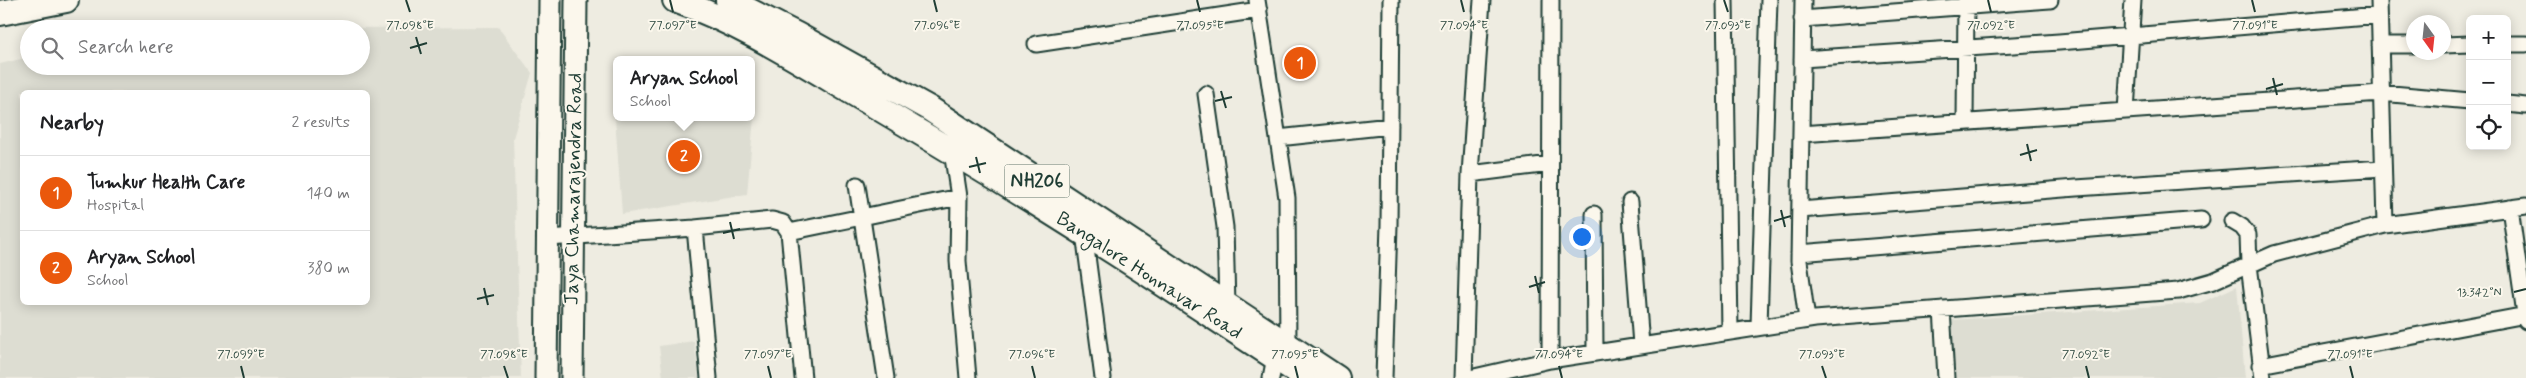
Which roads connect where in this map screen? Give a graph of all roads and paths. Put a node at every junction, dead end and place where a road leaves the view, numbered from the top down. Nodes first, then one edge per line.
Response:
1 (66, 0) edge
2 (550, 0) edge
3 (576, 0) edge
4 (675, 0) edge
5 (728, 0) edge
6 (1391, 0) edge
7 (1482, 0) edge
8 (1551, 0) edge
9 (1725, 0) edge
10 (1769, 0) edge
11 (1803, 0) edge
12 (2050, 0) edge
13 (2133, 0) edge
14 (1966, 4) edge
15 (1258, 5) edge
16 (2379, 7) edge
17 (0, 13) edge
18 (1802, 19) junction
19 (2130, 36) junction
20 (1036, 44) dead end
21 (2451, 44) edge
22 (2466, 44) edge
23 (2511, 44) edge
24 (2526, 44) edge
25 (2380, 45) junction
26 (2406, 45) edge
27 (1966, 48) junction
28 (1802, 59) junction
29 (2381, 93) junction
30 (1206, 94) dead end
31 (2466, 101) edge
32 (2511, 104) edge
33 (2526, 106) edge
34 (2126, 111) junction
35 (1965, 122) junction
36 (1390, 126) junction
37 (1801, 134) junction
38 (1278, 138) junction
39 (952, 151) junction
40 (1550, 164) junction
41 (2383, 168) junction
42 (1470, 174) junction
43 (857, 185) dead end
44 (959, 197) junction
45 (1630, 202) dead end
46 (2526, 206) edge
47 (2510, 208) junction
48 (1800, 210) junction
49 (1594, 214) dead end
50 (861, 218) junction
51 (2201, 220) dead end
52 (2232, 221) dead end
53 (2385, 225) junction
54 (695, 228) junction
55 (789, 232) junction
56 (1084, 233) junction
57 (573, 236) junction
58 (548, 238) junction
59 (1120, 247) junction
60 (1799, 253) junction
61 (2249, 265) junction
62 (1227, 306) junction
63 (1942, 309) junction
64 (2526, 317) edge
65 (1807, 320) junction
66 (1759, 326) junction
67 (1730, 331) junction
68 (1641, 345) junction
69 (1595, 353) junction
70 (1278, 360) edge
71 (1550, 360) junction
72 (2261, 371) edge
73 (546, 378) edge
74 (572, 378) edge
75 (708, 378) edge
76 (803, 378) edge
77 (886, 378) edge
78 (968, 378) edge
79 (1102, 378) edge
80 (1308, 378) edge
81 (1337, 378) edge
82 (1384, 378) edge
83 (1464, 378) edge
84 (1470, 378) edge
85 (1946, 378) edge

1 - 17 main road
2 - 58 main road, Jaya Chamarajendra Road
3 - 57 main road, Jaya Chamarajendra Road
4 - 39 main road, Bangalore Honnavar Road / NH206
5 - 59 main road, NH206
6 - 36 street
7 - 42 street
8 - 40 street
9 - 67 street
10 - 66 street
11 - 18 street
12 - 14 street
13 - 19 street
14 - 18 street
14 - 27 street
15 - 20 street
15 - 38 street
16 - 19 street
16 - 25 street
18 - 28 street
19 - 27 street
19 - 34 street
21 - 22 street
23 - 24 street
25 - 26 street
25 - 29 street
27 - 28 street
27 - 35 street
28 - 37 street
29 - 31 street
29 - 34 street
29 - 41 street
30 - 62 street
32 - 33 street
34 - 35 street
35 - 37 street
36 - 38 street
36 - 82 street
37 - 48 street
38 - 70 street
39 - 44 street
39 - 56 main road, Bangalore Honnavar Road / NH206
40 - 42 street
40 - 71 street
41 - 48 street
41 - 53 street
42 - 83 street
43 - 50 street
44 - 50 street
44 - 78 street
45 - 68 street
46 - 47 street
47 - 53 street
47 - 64 street
48 - 60 street
49 - 69 street
50 - 55 street
50 - 77 street
51 - 60 street
52 - 61 street
53 - 61 street
54 - 55 street
54 - 57 street
54 - 75 street
55 - 76 street
56 - 59 main road, Bangalore Honnavar Road / NH206
56 - 79 street
57 - 58 street
57 - 74 main road, Jaya Chamarajendra Road
58 - 73 main road, Jaya Chamarajendra Road
59 - 62 main road, NH206
59 - 70 main road, Bangalore Honnavar Road / NH206
60 - 65 street
61 - 63 street
61 - 72 street
62 - 70 main road, NH206
63 - 65 street
63 - 85 street
64 - 72 street
65 - 66 street
66 - 67 street
67 - 68 street
68 - 69 street
69 - 71 street
70 - 80 main road, Bangalore Honnavar Road / NH206
70 - 81 main road, NH206
71 - 84 street

